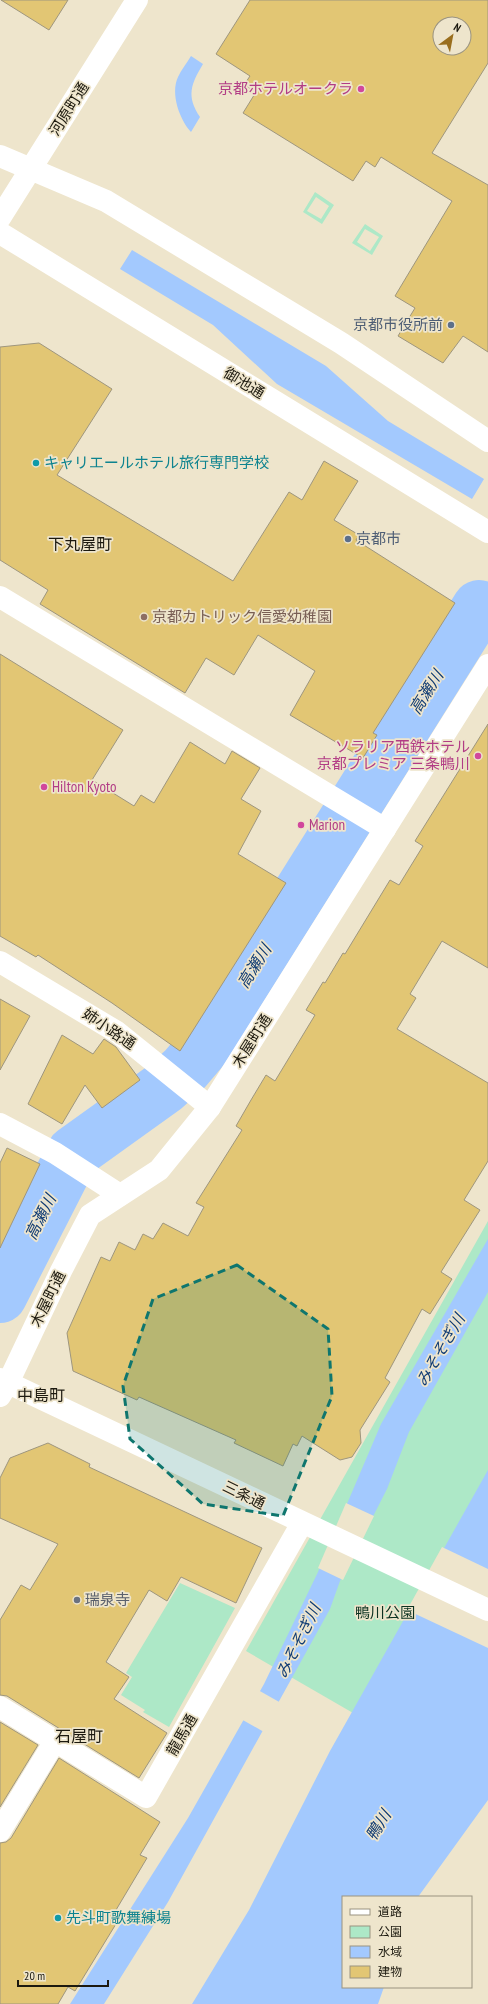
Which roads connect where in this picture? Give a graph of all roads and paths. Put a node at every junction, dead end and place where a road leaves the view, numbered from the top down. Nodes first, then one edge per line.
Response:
1 (138, 0) edge
2 (0, 156) edge
3 (32, 169) junction
4 (0, 218) edge
5 (0, 233) edge
6 (488, 441) edge
7 (488, 532) edge
8 (0, 597) edge
9 (488, 665) edge
10 (385, 829) junction
11 (0, 962) edge
12 (210, 1107) junction
13 (0, 1124) edge
14 (120, 1195) junction
15 (3, 1386) edge
16 (302, 1523) junction
17 (488, 1610) edge
18 (0, 1707) edge
19 (55, 1741) junction
20 (0, 1831) edge

1 - 3 street, 河原町通
2 - 3 street
3 - 4 street, 河原町通
3 - 6 street
5 - 7 street, 御池通
8 - 10 street
9 - 10 street, 木屋町通
10 - 12 street, 木屋町通
11 - 12 street, 姉小路通
12 - 14 street, 木屋町通
13 - 14 street
14 - 15 street, 木屋町通
15 - 16 street, 三条通
16 - 17 street, 三条通
16 - 19 street, 龍馬通
18 - 19 street, 龍馬通
19 - 20 street

